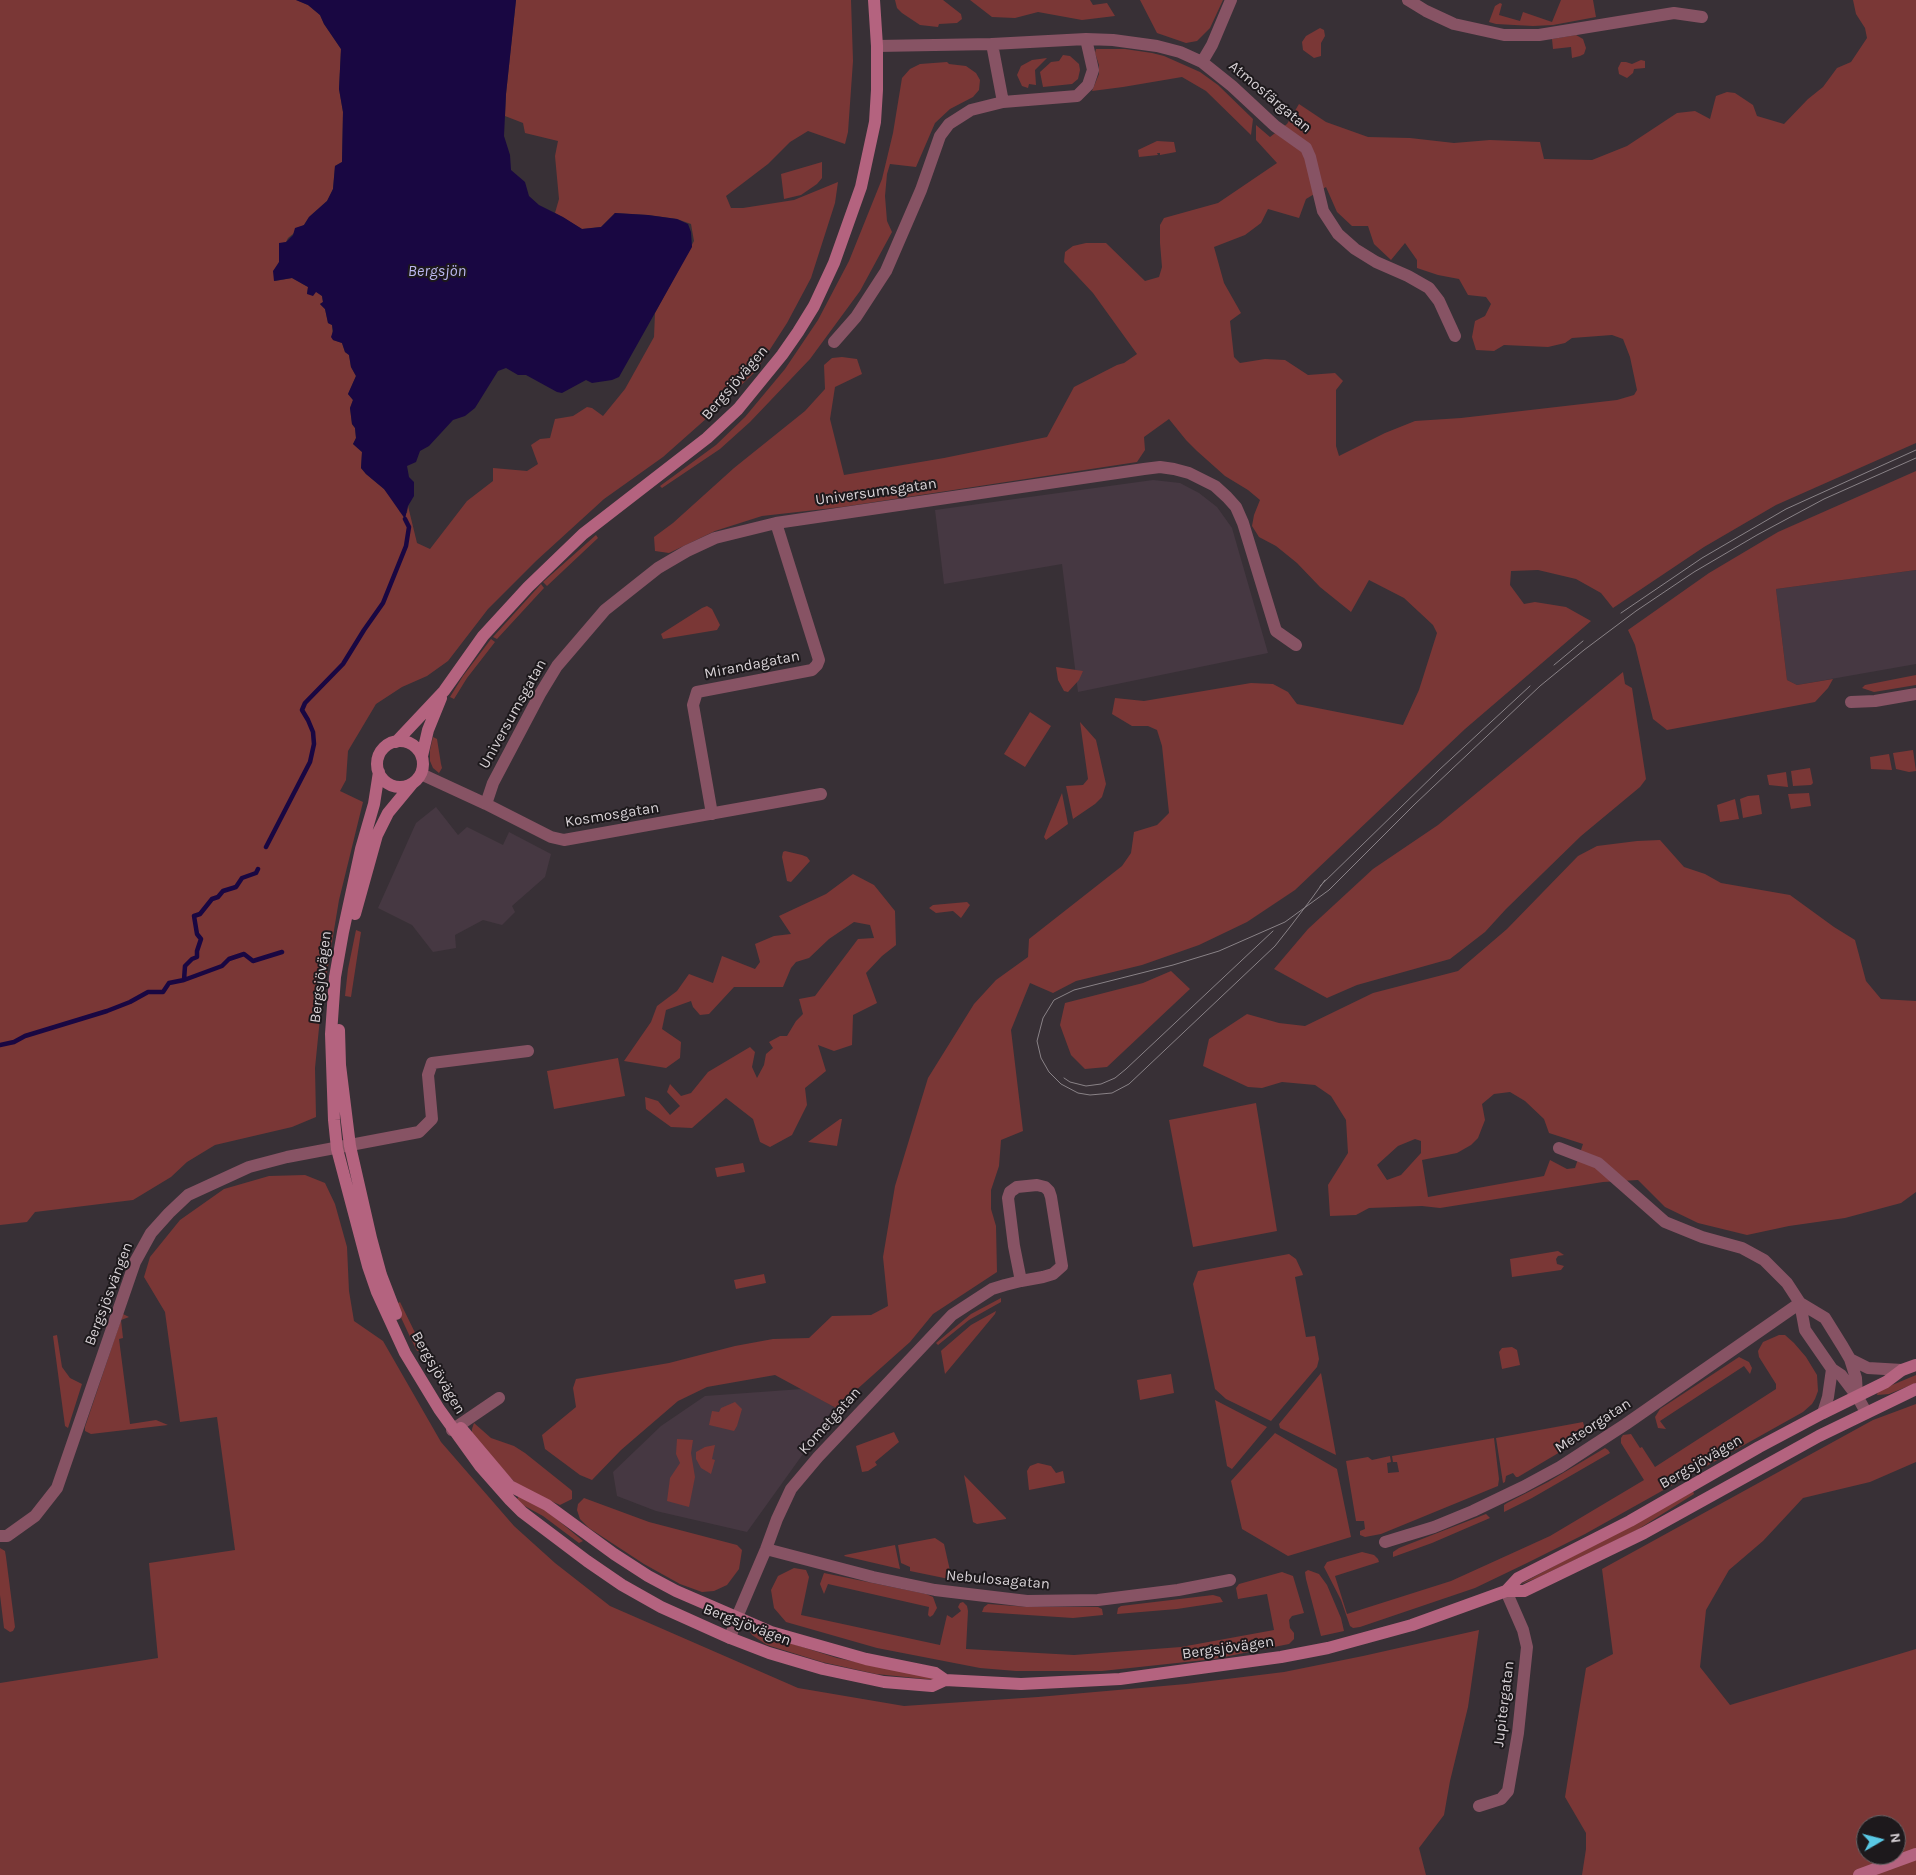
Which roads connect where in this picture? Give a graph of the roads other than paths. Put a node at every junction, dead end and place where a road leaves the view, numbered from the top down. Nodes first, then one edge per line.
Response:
1 (874, 0) edge
2 (1231, 0) edge
3 (1408, 0) edge
4 (1702, 17) dead end
5 (1086, 39) junction
6 (992, 44) junction
7 (877, 46) junction
8 (1202, 62) junction
9 (1003, 102) junction
10 (1455, 336) dead end
11 (834, 342) dead end
12 (776, 522) junction
13 (1296, 645) dead end
14 (444, 691) junction
15 (1916, 694) edge
16 (1852, 702) dead end
17 (396, 742) junction
18 (422, 756) junction
19 (379, 772) junction
20 (416, 779) junction
21 (821, 794) dead end
22 (486, 804) junction
23 (712, 814) junction
24 (528, 1051) dead end
25 (350, 1146) junction
26 (1559, 1148) dead end
27 (337, 1149) junction
28 (1021, 1281) junction
29 (1800, 1303) junction
30 (1850, 1359) junction
31 (1916, 1365) edge
32 (1832, 1369) junction
33 (1902, 1370) junction
34 (1916, 1389) edge
35 (1858, 1396) junction
36 (499, 1398) dead end
37 (1866, 1412) junction
38 (1822, 1413) junction
39 (456, 1428) junction
40 (0, 1536) edge
41 (1384, 1542) dead end
42 (766, 1549) junction
43 (1230, 1580) dead end
44 (1506, 1592) junction
45 (737, 1617) junction
46 (730, 1638) junction
47 (945, 1680) junction
48 (1479, 1806) dead end
49 (1916, 1854) edge
50 (1859, 1875) edge

1 - 7 street, Bergsjövägen
2 - 8 street
3 - 4 street
5 - 6 street, Atmosfärgatan
5 - 8 street, Atmosfärgatan
5 - 9 street
6 - 7 street, Atmosfärgatan
6 - 9 street
7 - 14 street, Bergsjövägen
8 - 10 street, Atmosfärgatan
9 - 11 street
12 - 13 street, Universumsgatan
12 - 22 street, Universumsgatan
12 - 23 street, Mirandagatan
14 - 17 street, Bergsjövägen
14 - 18 street, Bergsjövägen
15 - 16 street
17 - 18 street
17 - 19 street, Bergsjövägen
18 - 20 street, Bergsjövägen
19 - 20 street
19 - 27 street, Bergsjövägen
20 - 22 street, Kosmosgatan
20 - 25 street, Bergsjövägen
21 - 23 street, Kosmosgatan
22 - 23 street, Kosmosgatan
24 - 25 street, Bergsjösvängen
25 - 27 street, Bergsjösvängen
25 - 39 street, Bergsjövägen
26 - 29 street
27 - 39 street, Bergsjövägen
27 - 40 street, Bergsjösvängen
28 - 28 street, Kometgatan
28 - 42 street, Kometgatan
29 - 30 street
29 - 32 street
29 - 41 street, Meteorgatan
30 - 33 street
30 - 35 street
31 - 33 street, Bergsjövägen
32 - 35 street
32 - 38 street
33 - 35 street, Bergsjövägen
34 - 37 street, Bergsjövägen
35 - 37 street
35 - 38 street, Bergsjövägen
36 - 39 street
37 - 44 street, Bergsjövägen
38 - 44 street, Bergsjövägen
39 - 45 street, Bergsjövägen
39 - 46 street, Bergsjövägen
42 - 43 street, Nebulosagatan
42 - 45 street, Kometgatan
44 - 47 street, Bergsjövägen
44 - 48 street, Jupitergatan
45 - 46 street, Kometgatan
45 - 47 street, Bergsjövägen
46 - 47 street, Bergsjövägen
49 - 50 street

